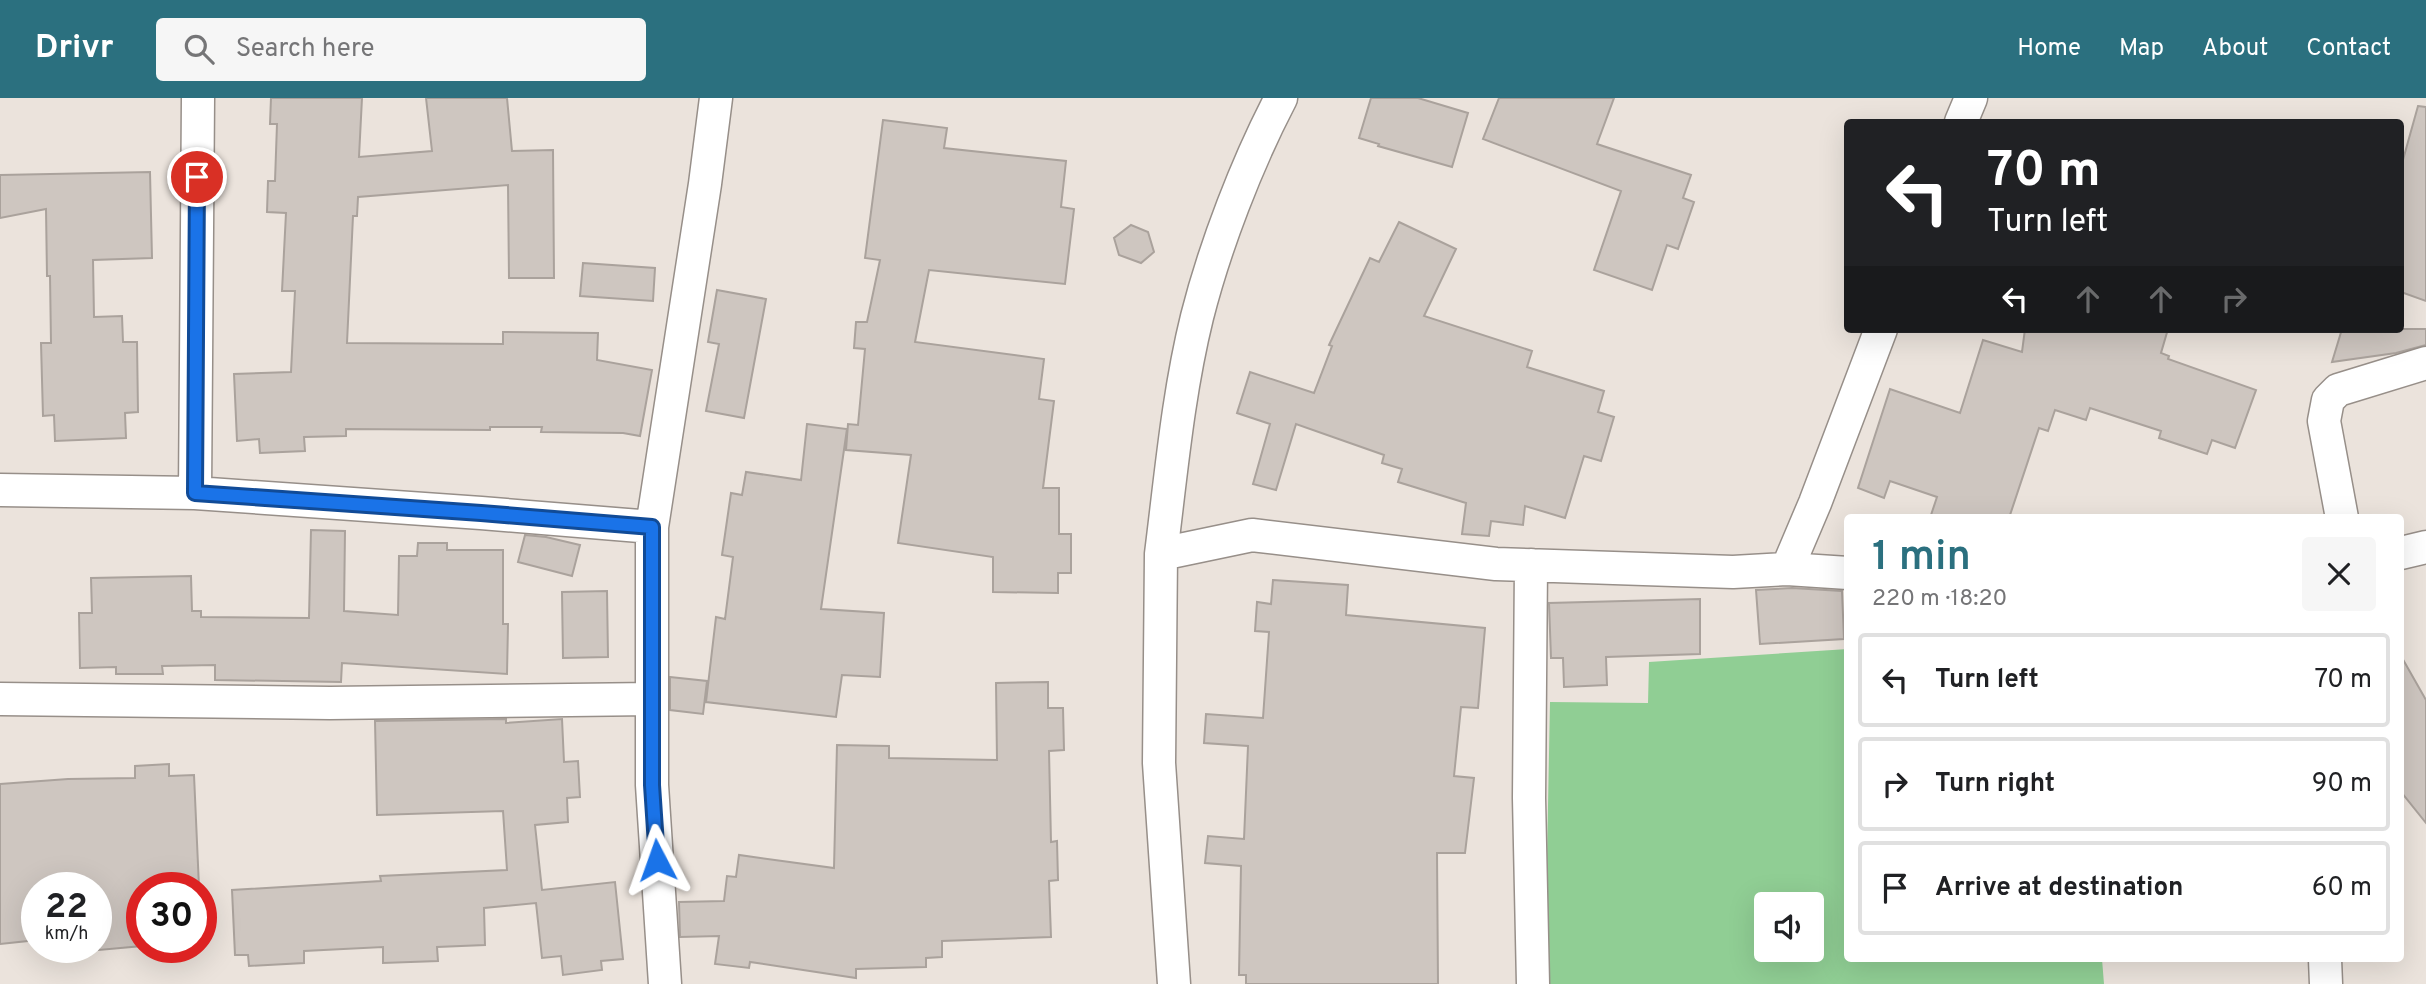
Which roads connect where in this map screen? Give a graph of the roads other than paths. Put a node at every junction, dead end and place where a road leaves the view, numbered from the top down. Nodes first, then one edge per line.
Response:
1 (198, 98) edge
2 (716, 98) edge
3 (1281, 98) edge
4 (1971, 98) edge
5 (1962, 119) edge
6 (1879, 333) edge
7 (2426, 363) edge
8 (0, 490) edge
9 (195, 493) junction
10 (2341, 514) edge
11 (652, 527) junction
12 (2426, 547) edge
13 (2404, 551) edge
14 (1161, 554) junction
15 (1531, 565) junction
16 (1787, 569) junction
17 (1844, 573) edge
18 (0, 699) edge
19 (652, 699) junction
20 (2325, 962) edge
21 (664, 984) edge
22 (1174, 984) edge
23 (1533, 984) edge
24 (2326, 984) edge

1 - 9 street
2 - 11 street
3 - 14 street
4 - 5 street
6 - 16 street
7 - 10 street
8 - 9 street
9 - 11 street
11 - 19 street
12 - 13 street
14 - 15 street
14 - 22 street
15 - 16 street
15 - 23 street
16 - 17 street
18 - 19 street
19 - 21 street
20 - 24 street

